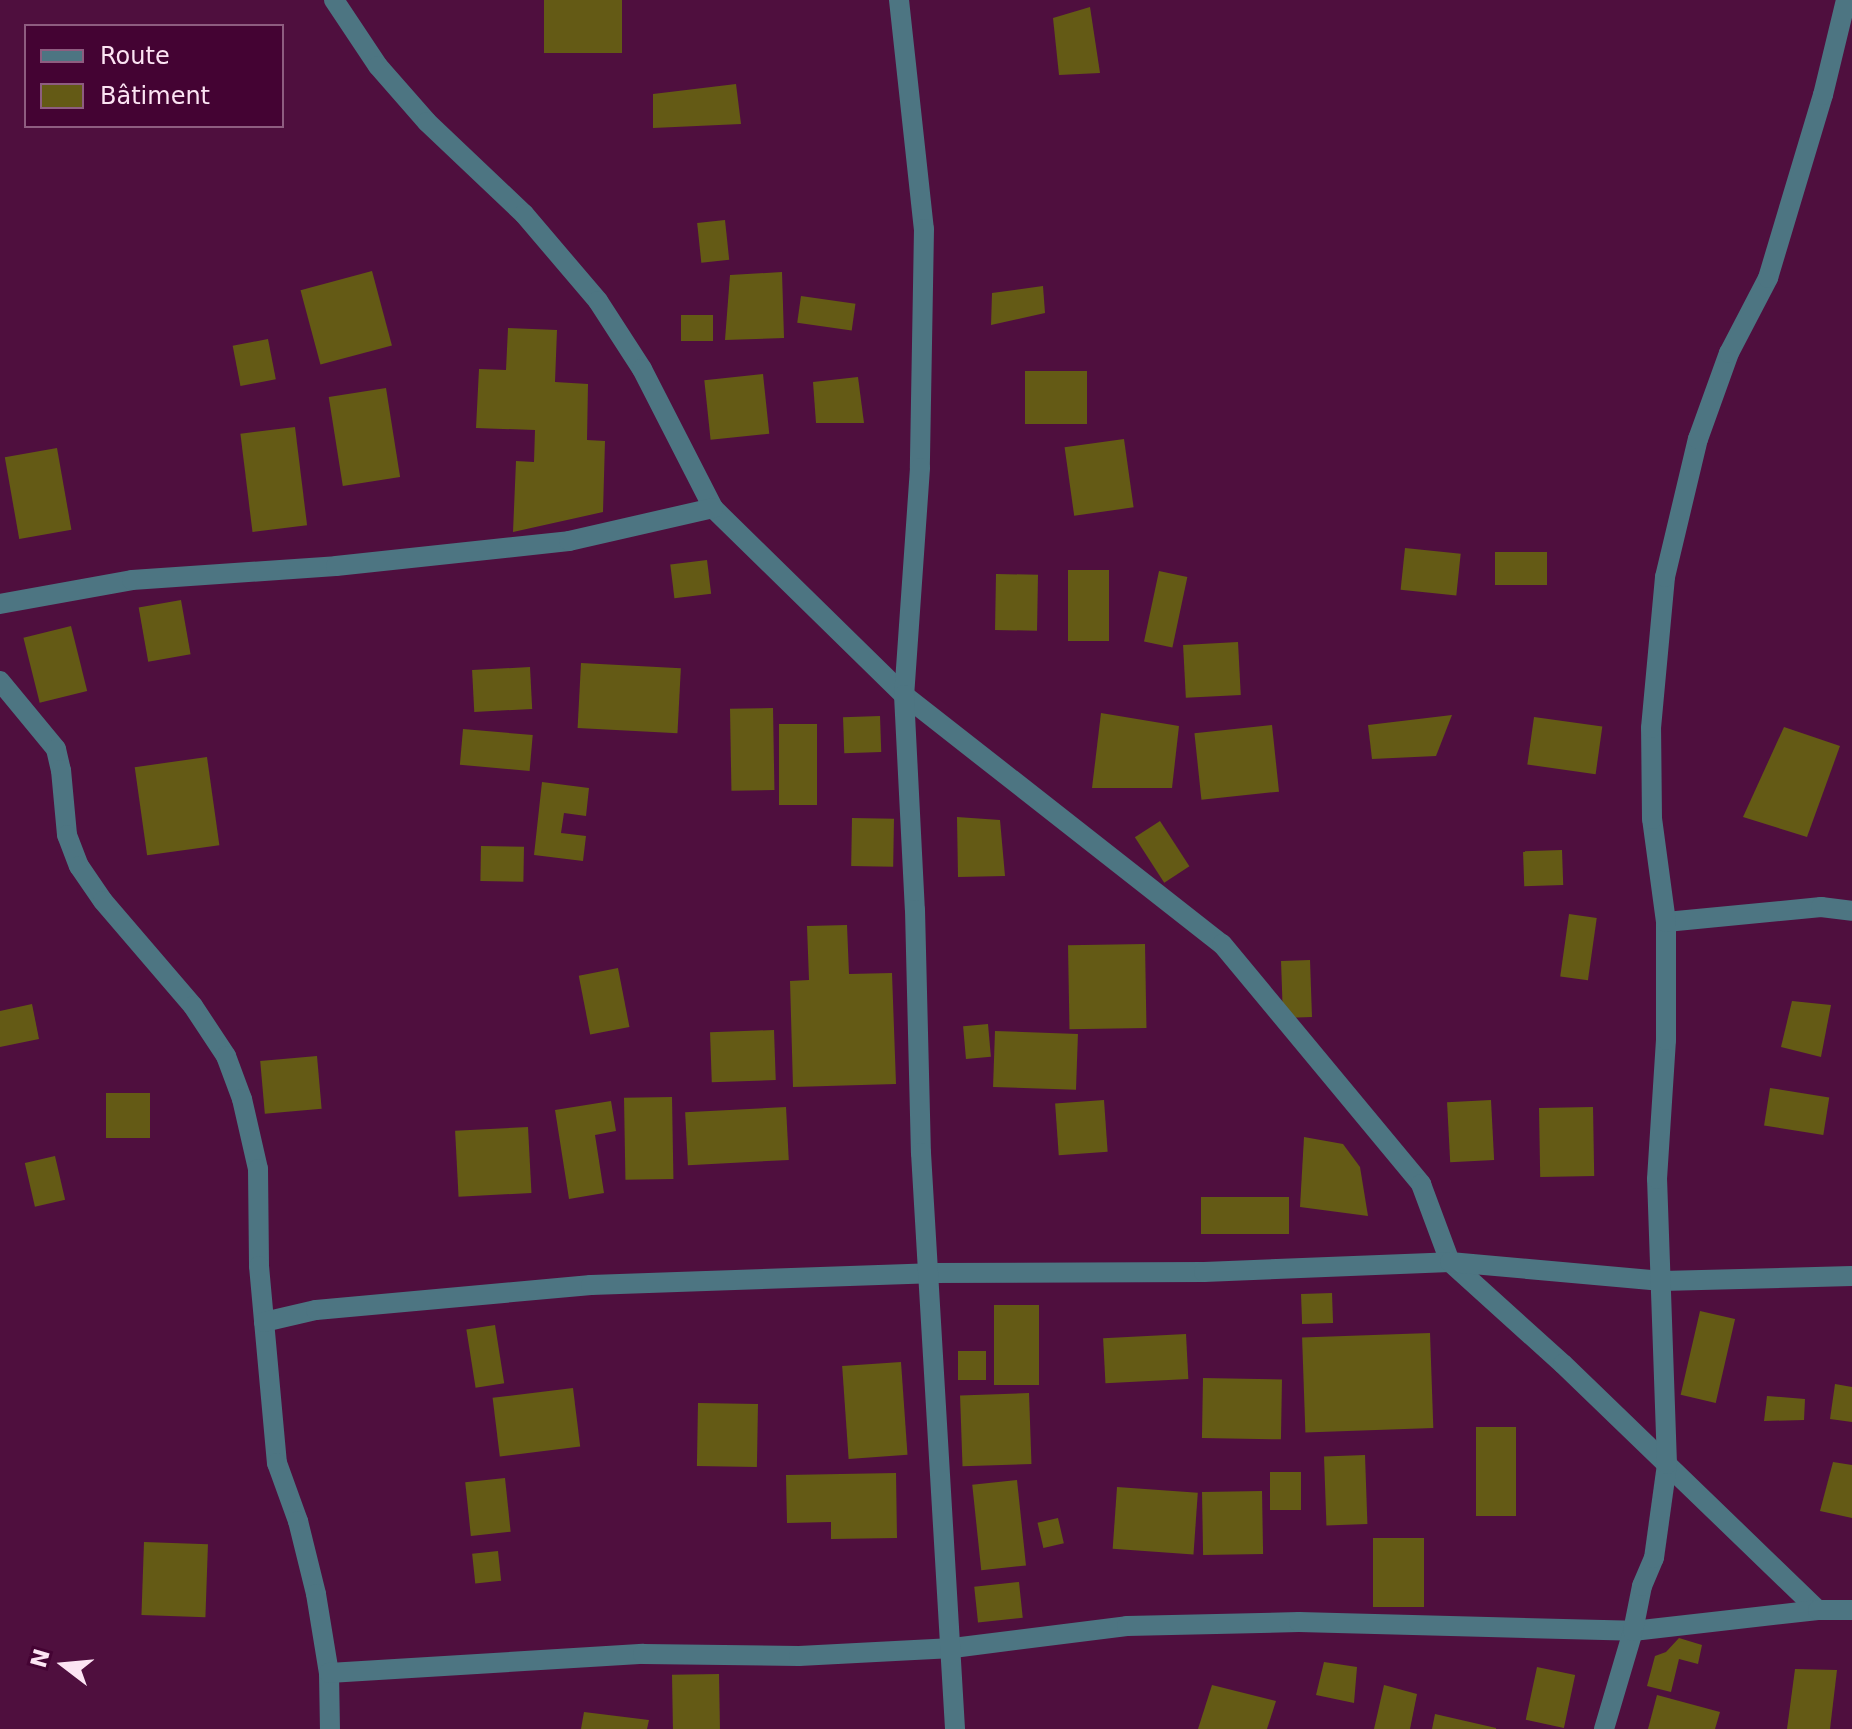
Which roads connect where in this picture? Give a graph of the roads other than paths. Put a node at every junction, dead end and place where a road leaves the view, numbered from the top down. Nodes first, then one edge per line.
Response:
1 (334, 0) edge
2 (899, 0) edge
3 (1846, 0) edge
4 (713, 508) junction
5 (0, 604) edge
6 (0, 681) edge
7 (904, 695) junction
8 (1852, 911) edge
9 (1666, 922) junction
10 (1450, 1262) junction
11 (930, 1273) junction
12 (1852, 1276) edge
13 (1662, 1281) junction
14 (264, 1322) junction
15 (1667, 1464) junction
16 (1818, 1610) junction
17 (1852, 1610) edge
18 (1633, 1631) junction
19 (953, 1648) junction
20 (329, 1673) junction
21 (330, 1729) edge
22 (955, 1729) edge
23 (1604, 1729) edge

1 - 4 street
2 - 7 street
3 - 9 street
4 - 5 street
4 - 7 street
6 - 14 street
7 - 10 street
7 - 11 street
8 - 9 street
9 - 13 street
10 - 11 street
10 - 13 street
10 - 15 street
11 - 14 street
11 - 19 street
12 - 13 street
13 - 15 street
14 - 20 street
15 - 16 street
15 - 18 street
16 - 17 street
16 - 18 street
18 - 19 street
18 - 23 street
19 - 20 street
19 - 22 street
20 - 21 street

